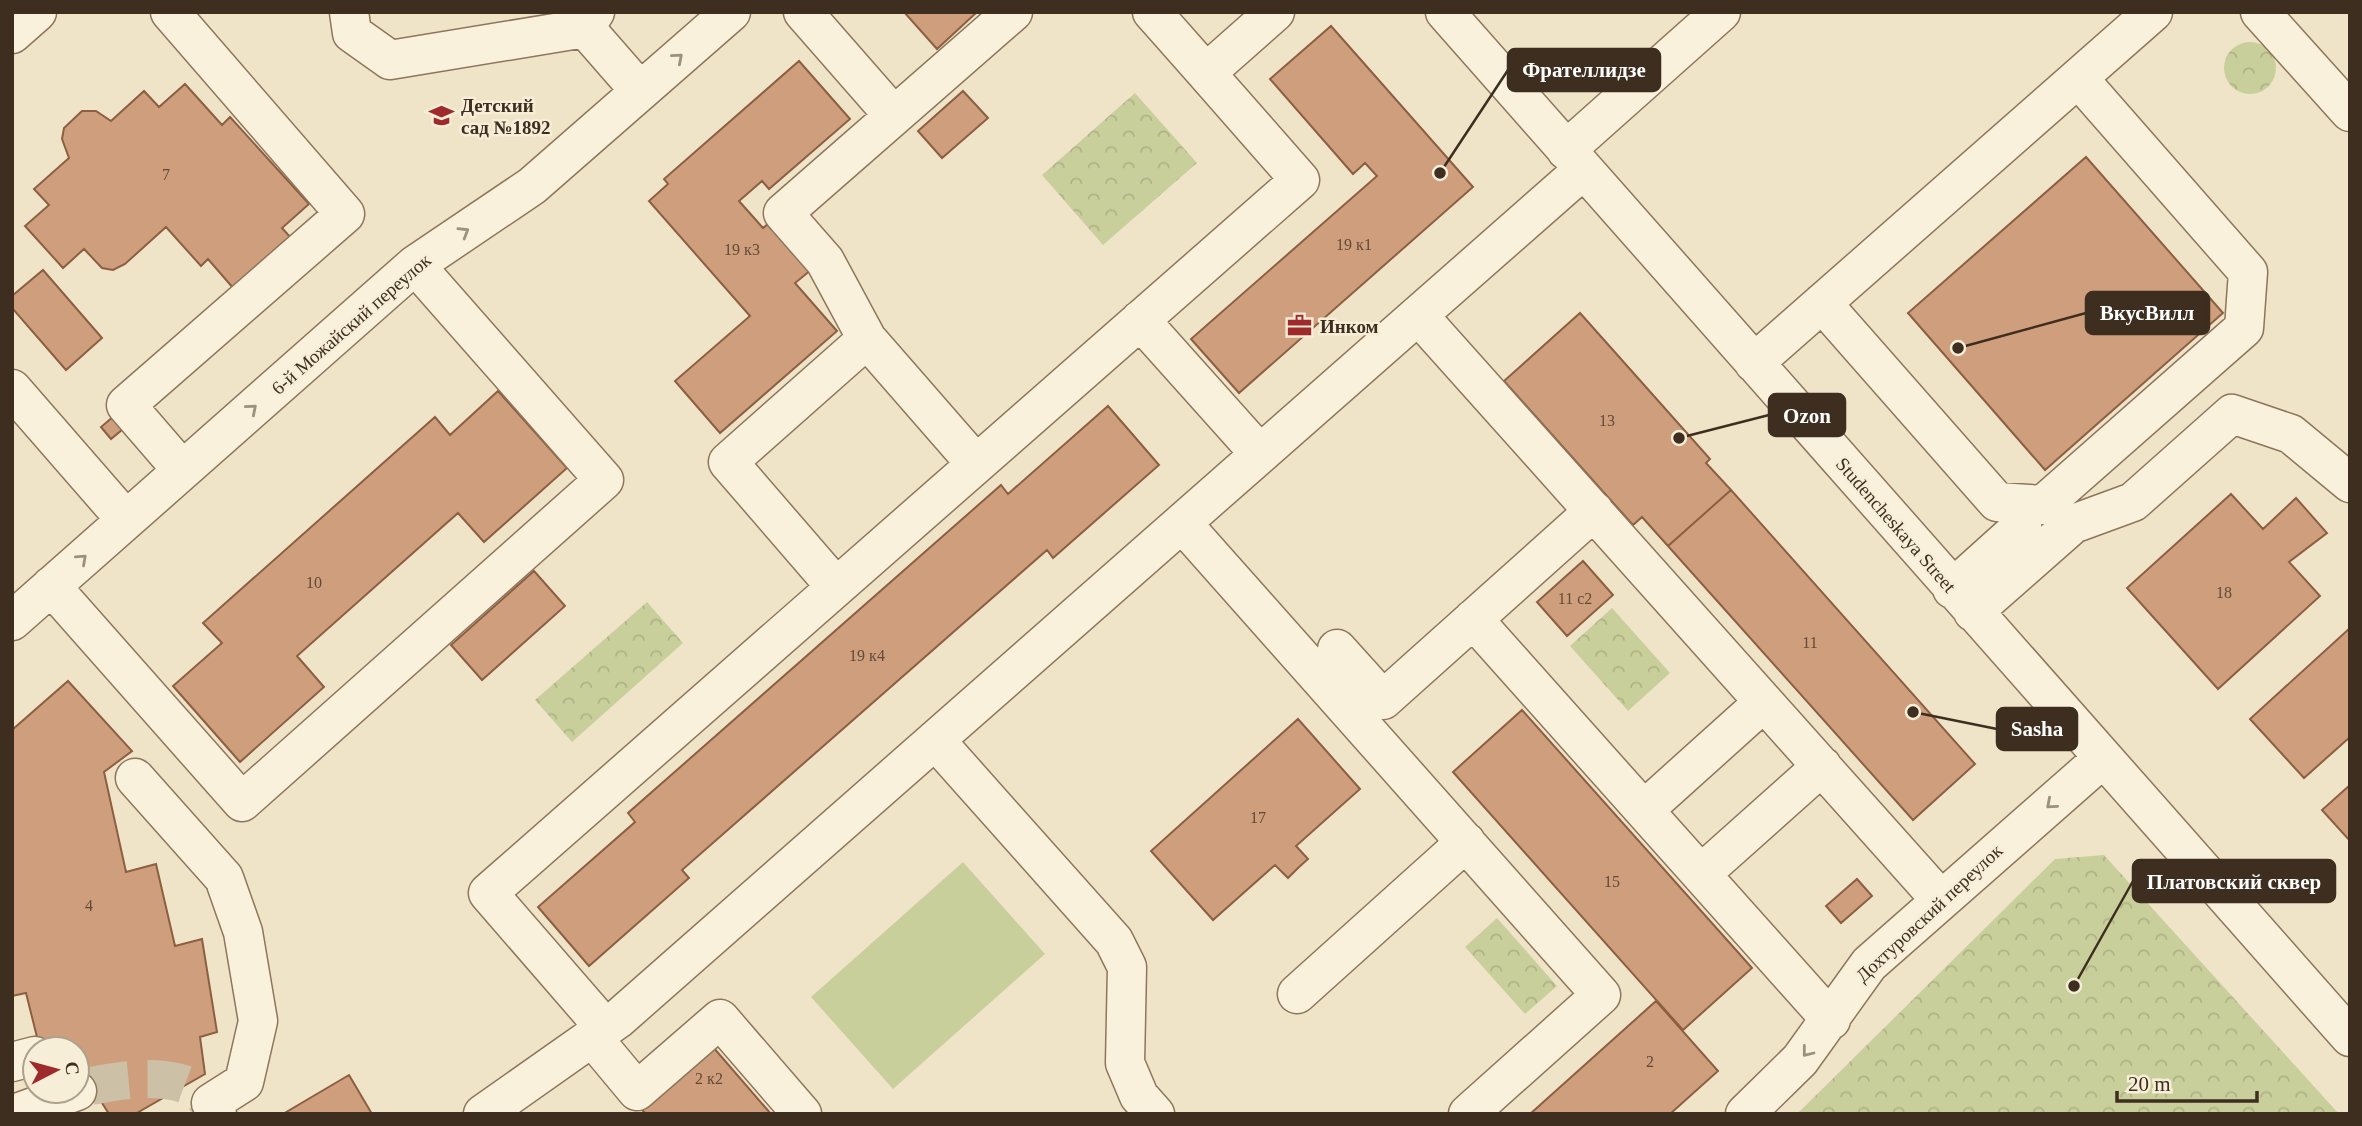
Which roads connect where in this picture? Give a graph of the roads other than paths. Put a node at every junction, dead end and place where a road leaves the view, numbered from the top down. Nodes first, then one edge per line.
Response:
1 (37, 12) edge
2 (170, 12) edge
3 (349, 12) edge
4 (731, 12) edge
5 (803, 12) edge
6 (1013, 12) edge
7 (1152, 12) edge
8 (1275, 12) edge
9 (1445, 12) edge
10 (1721, 12) edge
11 (2153, 12) edge
12 (2260, 12) edge
13 (590, 20) edge
14 (12, 34) edge
15 (1206, 73) junction
16 (2078, 78) junction
17 (640, 91) junction
18 (2350, 111) edge
19 (894, 117) junction
20 (1575, 160) junction
21 (415, 265) junction
22 (1822, 303) junction
23 (1418, 315) junction
24 (1140, 320) junction
25 (867, 339) junction
26 (1754, 363) junction
27 (17, 404) edge
28 (1260, 454) junction
29 (170, 456) dead end
30 (976, 464) junction
31 (2350, 483) edge
32 (2024, 504) junction
33 (1594, 511) junction
34 (126, 520) junction
35 (1182, 523) junction
36 (51, 586) junction
37 (836, 587) junction
38 (1963, 600) junction
39 (1473, 619) junction
40 (12, 621) edge
41 (1337, 649) dead end
42 (1765, 702) junction
43 (935, 740) junction
44 (2102, 759) junction
45 (1822, 766) junction
46 (135, 778) dead end
47 (1644, 810) junction
48 (1466, 842) junction
49 (1701, 874) junction
50 (1940, 899) junction
51 (1297, 994) dead end
52 (1831, 1020) junction
53 (599, 1033) junction
54 (2350, 1037) edge
55 (38, 1105) edge
56 (14, 1114) edge
57 (217, 1114) edge
58 (483, 1114) edge
59 (802, 1114) edge
60 (1155, 1114) edge
61 (1468, 1114) edge
62 (1745, 1114) edge

1 - 14 street
2 - 29 street
3 - 13 street
17 -> 4 street, 6-й Можайский переулок
5 - 19 street
6 - 19 street
7 - 15 street
8 - 15 street
9 - 20 street, Studencheskaya Street
10 - 20 street
11 - 16 street
12 - 18 street
13 - 17 street
15 - 24 street
16 - 22 street
16 - 32 street
21 -> 17 street, 6-й Можайский переулок
19 - 25 street
20 - 23 street
20 - 26 street, Studencheskaya Street
34 -> 21 street, 6-й Можайский переулок
21 - 36 street
22 - 26 street
22 - 32 street
23 - 28 street
23 - 33 street
24 - 28 street
24 - 30 street
25 - 30 street
25 - 37 street
26 - 38 street, Studencheskaya Street
27 - 34 street
28 - 35 street
30 - 37 street
31 - 38 street
32 - 38 street
33 - 39 street
33 - 42 street
36 -> 34 street, 6-й Можайский переулок
35 - 43 street
35 - 48 street
36 - 40 street, 6-й Можайский переулок
37 - 53 street
38 - 44 street, Studencheskaya Street
39 - 41 street
39 - 47 street
42 - 45 street
42 - 47 street
43 - 53 street
43 - 60 street
44 -> 50 street, Дохтуровский переулок
44 - 54 street, Studencheskaya Street
45 - 49 street
45 - 50 street
46 - 57 street
47 - 49 street
48 - 51 street
48 - 61 street
49 - 52 street
50 - 52 street, Дохтуровский переулок
52 -> 62 street, Дохтуровский переулок
53 - 58 street
53 - 59 street
55 - 56 street

